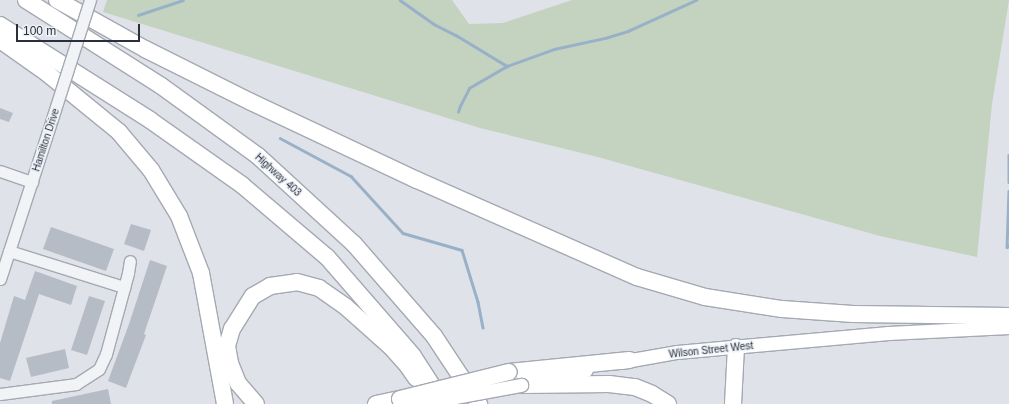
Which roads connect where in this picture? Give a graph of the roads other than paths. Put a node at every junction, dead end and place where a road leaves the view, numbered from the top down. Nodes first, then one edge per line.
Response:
1 (26, 0) edge
2 (57, 0) edge
3 (90, 0) edge
4 (0, 25) edge
5 (0, 40) edge
6 (0, 171) edge
7 (32, 182) junction
8 (9, 251) junction
9 (130, 261) dead end
10 (0, 279) edge
11 (124, 287) junction
12 (1009, 316) edge
13 (1009, 327) edge
14 (434, 336) junction
15 (736, 347) junction
16 (629, 360) junction
17 (521, 385) junction
18 (0, 394) edge
19 (226, 404) edge
20 (256, 404) edge
21 (376, 404) edge
22 (417, 404) edge
23 (433, 404) edge
24 (444, 404) edge
25 (479, 404) edge
26 (492, 404) edge
27 (668, 404) edge
28 (733, 404) edge

1 - 14 highway, Highway 403
2 - 12 highway
3 - 7 street, Hamilton Drive, bridge
4 - 24 highway
5 - 19 highway
6 - 7 street
7 - 8 street, Hamilton Drive
8 - 10 street, Hamilton Drive
8 - 11 street
9 - 11 street
11 - 18 street
13 - 15 main road, Wilson Street West
14 - 25 highway, Highway 403
14 - 26 highway
15 - 16 main road, Wilson Street West
15 - 28 highway
16 - 17 main road, Wilson Street West
16 - 21 highway, bridge
17 - 22 main road, Wilson Street West, bridge
17 - 27 highway
20 - 23 highway

